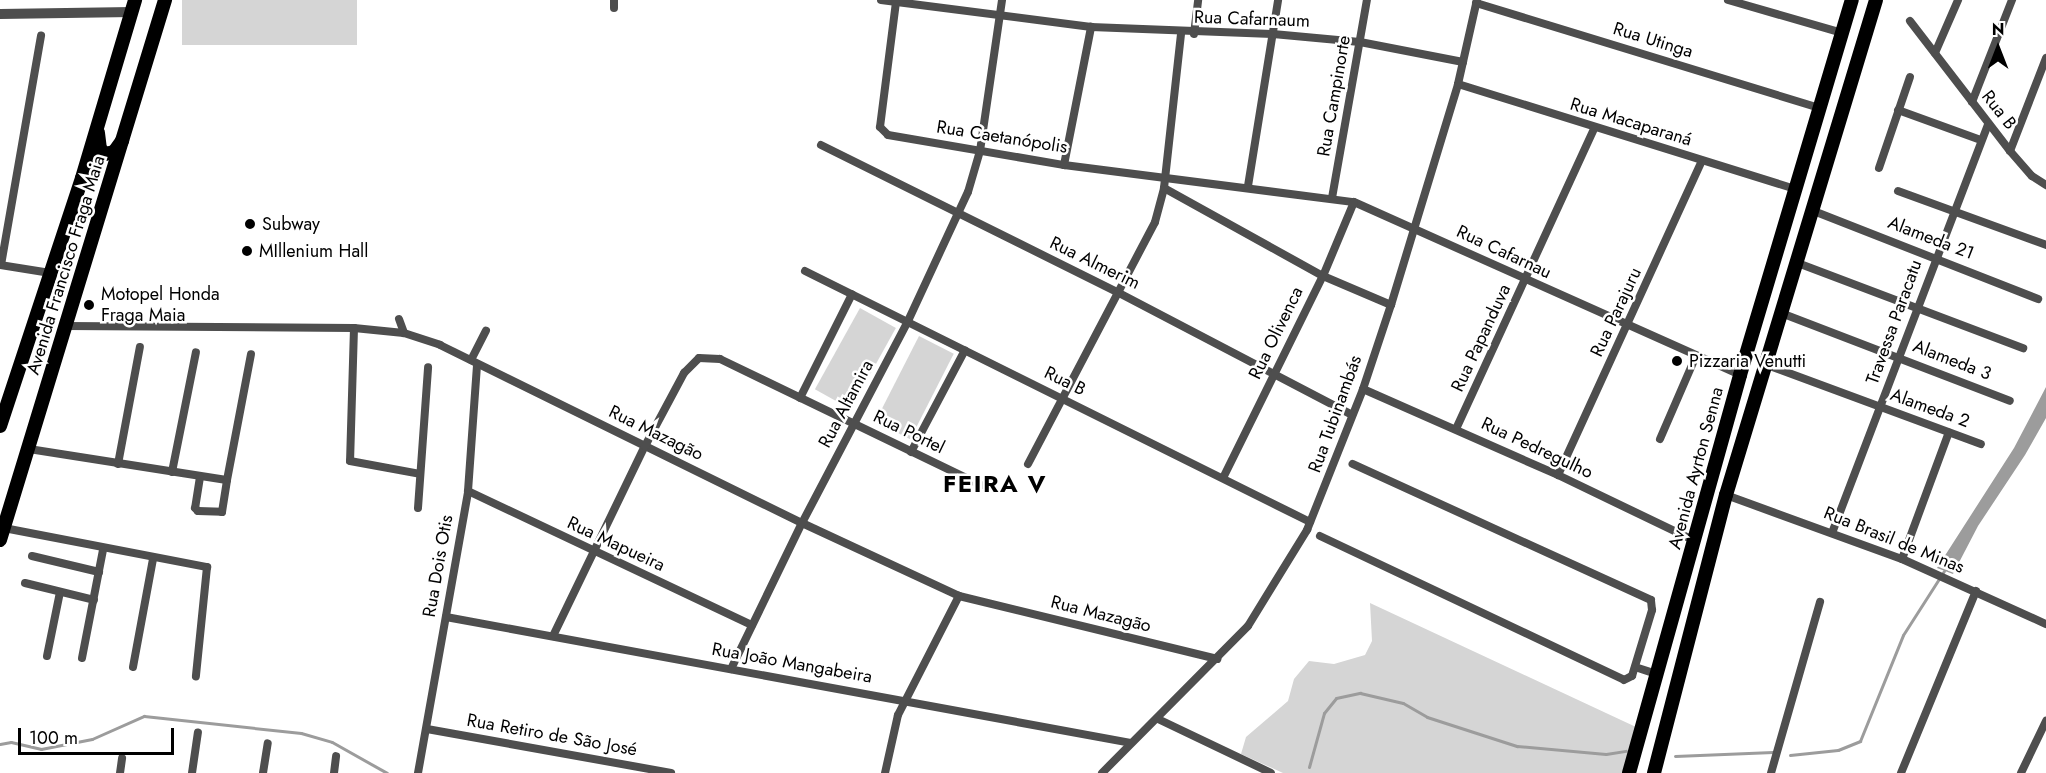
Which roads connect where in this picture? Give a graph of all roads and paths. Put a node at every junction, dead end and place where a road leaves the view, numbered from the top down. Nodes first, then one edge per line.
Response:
1 (165, 0) edge
2 (881, 0) edge
3 (1002, 0) edge
4 (1198, 0) edge
5 (1278, 0) edge
6 (1367, 0) edge
7 (1728, 0) edge
8 (1852, 0) edge
9 (1876, 0) edge
10 (1958, 0) edge
11 (2012, 0) edge
12 (896, 2) junction
13 (1477, 2) edge
14 (133, 6) edge
15 (0, 14) edge
16 (1000, 15) junction
17 (1910, 21) dead end
18 (1091, 27) junction
19 (1839, 32) junction
20 (1181, 33) junction
21 (1194, 34) junction
22 (1273, 34) junction
23 (41, 35) dead end
24 (1360, 42) junction
25 (1935, 53) junction
26 (2046, 58) edge
27 (1463, 62) junction
28 (1910, 77) dead end
29 (1458, 84) junction
30 (1972, 102) junction
31 (1820, 108) junction
32 (1898, 110) junction
33 (99, 122) junction
34 (1988, 124) junction
35 (1594, 129) junction
36 (127, 132) junction
37 (1981, 141) junction
38 (821, 145) dead end
39 (980, 151) junction
40 (2010, 151) junction
41 (1702, 161) junction
42 (1064, 165) junction
43 (1879, 168) dead end
44 (1162, 175) junction
45 (113, 176) junction
46 (82, 178) junction
47 (2046, 185) edge
48 (1248, 186) junction
49 (1164, 188) junction
50 (1796, 189) junction
51 (1898, 191) dead end
52 (1332, 198) junction
53 (1354, 202) junction
54 (1811, 210) junction
55 (1953, 212) junction
56 (958, 215) junction
57 (1415, 229) junction
58 (2046, 244) edge
59 (1936, 257) junction
60 (1795, 262) junction
61 (0, 265) edge
62 (805, 271) dead end
63 (50, 273) junction
64 (1323, 276) junction
65 (1526, 281) junction
66 (1119, 293) junction
67 (852, 294) junction
68 (2038, 299) dead end
69 (1391, 305) junction
70 (1916, 307) junction
71 (1781, 313) junction
72 (399, 319) dead end
73 (908, 321) junction
74 (66, 326) junction
75 (354, 328) junction
76 (1628, 328) junction
77 (486, 332) dead end
78 (404, 333) junction
79 (140, 347) dead end
80 (2023, 348) dead end
81 (965, 350) junction
82 (196, 352) dead end
83 (251, 354) dead end
84 (1695, 358) junction
85 (1899, 358) junction
86 (474, 362) junction
87 (1767, 364) junction
88 (428, 367) dead end
89 (1275, 375) junction
90 (1740, 375) junction
91 (1363, 389) junction
92 (800, 398) junction
93 (1065, 399) junction
94 (2010, 400) dead end
95 (1881, 407) junction
96 (1352, 415) junction
97 (854, 424) junction
98 (0, 426) edge
99 (1456, 429) junction
100 (1949, 432) junction
101 (1724, 435) junction
102 (1660, 439) dead end
103 (1745, 442) junction
104 (1981, 444) dead end
105 (645, 446) junction
106 (28, 449) junction
107 (911, 452) junction
108 (118, 464) junction
109 (1028, 464) dead end
110 (1352, 464) dead end
111 (172, 472) junction
112 (420, 474) junction
113 (1558, 475) junction
114 (1224, 476) junction
115 (200, 477) junction
116 (227, 480) junction
117 (981, 485) dead end
118 (468, 490) junction
119 (1726, 495) junction
120 (418, 508) dead end
121 (1310, 522) junction
122 (802, 523) junction
123 (1832, 533) junction
124 (2, 534) edge
125 (1320, 536) dead end
126 (1695, 542) junction
127 (103, 550) junction
128 (594, 552) junction
129 (32, 556) dead end
130 (153, 559) junction
131 (1902, 559) junction
132 (99, 572) junction
133 (25, 583) dead end
134 (1976, 591) junction
135 (60, 592) junction
136 (959, 596) junction
137 (94, 600) junction
138 (1820, 602) dead end
139 (446, 617) junction
140 (2046, 624) edge
141 (752, 625) junction
142 (553, 636) junction
143 (46, 656) dead end
144 (82, 658) dead end
145 (1217, 659) junction
146 (1635, 667) junction
147 (133, 668) dead end
148 (731, 669) junction
149 (1657, 674) junction
150 (196, 676) dead end
151 (906, 701) junction
152 (1158, 719) junction
153 (2046, 721) edge
154 (427, 729) junction
155 (198, 732) dead end
156 (268, 743) dead end
157 (1131, 743) junction
158 (336, 756) dead end
159 (122, 758) dead end
160 (120, 773) edge
161 (192, 773) edge
162 (263, 773) edge
163 (334, 773) edge
164 (418, 773) edge
165 (670, 773) edge
166 (885, 773) edge
167 (1102, 773) edge
168 (1271, 773) edge
169 (1629, 773) edge
170 (1654, 773) edge
171 (1771, 773) edge
172 (1901, 773) edge
173 (2021, 773) edge

1 - 36 main road, Avenida Francisco Fraga Maia
2 - 12 street, Rua Cafarnaum
3 - 16 street, Rua Altamira
4 - 21 street
5 - 22 street
6 - 24 street, Rua Campinorte
7 - 19 street
8 - 19 main road, Avenida Ayrton Senna
9 - 54 main road, Avenida Ayrton Senna
10 - 25 street
11 - 30 street
12 - 16 street, Rua Cafarnaum
12 - 39 street, Rua Caetanópolis
13 - 27 street, Rua Tubinambás
13 - 31 street, Rua Utinga
14 - 15 street
14 - 33 main road, Avenida Francisco Fraga Maia
16 - 18 street, Rua Cafarnaum
16 - 39 street, Rua Altamira
17 - 25 street, Rua B
18 - 20 street, Rua Cafarnaum
18 - 42 street
19 - 31 main road, Avenida Ayrton Senna
20 - 21 street, Rua Cafarnaum
20 - 44 street
21 - 22 street, Rua Cafarnaum
22 - 24 street, Rua Cafarnaum
22 - 48 street
23 - 61 street
24 - 27 street, Rua Cafarnaum
24 - 52 street, Rua Campinorte
25 - 30 street, Rua B
26 - 40 street
27 - 29 street, Rua Tubinambás
28 - 32 street
29 - 35 street, Rua Macaparaná
29 - 57 street, Rua Tubinambás
30 - 34 street, Rua B
31 - 50 main road, Avenida Ayrton Senna
32 - 37 street
32 - 43 street
33 - 36 main road
33 - 46 main road, Avenida Francisco Fraga Maia
34 - 37 street, Travessa Paracatu
34 - 40 street, Rua B
35 - 41 street, Rua Macaparaná
35 - 65 street, Rua Papanduva
36 - 45 main road, Avenida Francisco Fraga Maia
37 - 55 street, Travessa Paracatu
38 - 56 street, Rua Almerim
39 - 42 street, Rua Caetanópolis
39 - 56 street, Rua Altamira
40 - 47 street, Rua B
41 - 50 street, Rua Macaparaná
41 - 76 street, Rua Parajuru
42 - 44 street, Rua Caetanópolis
44 - 48 street, Rua Caetanópolis
44 - 49 street
45 - 46 main road
45 - 74 main road, Avenida Francisco Fraga Maia
46 - 63 main road, Avenida Francisco Fraga Maia
48 - 52 street, Rua Cafarnau
49 - 64 street
49 - 66 street
50 - 90 main road, Avenida Ayrton Senna
51 - 55 street
52 - 53 street, Rua Cafarnau
53 - 57 street, Rua Cafarnau
53 - 64 street, Rua Olivenca
54 - 59 street, Alameda 21
54 - 60 main road, Avenida Ayrton Senna
55 - 58 street
55 - 59 street, Travessa Paracatu
56 - 66 street, Rua Almerim
56 - 73 street, Rua Altamira
57 - 65 street, Rua Cafarnau
57 - 69 street, Rua Tubinambás
59 - 68 street, Alameda 21
59 - 70 street, Travessa Paracatu
60 - 70 street
60 - 71 main road, Avenida Ayrton Senna
61 - 63 street
62 - 67 street, Rua B
63 - 98 main road, Avenida Francisco Fraga Maia
64 - 69 street
64 - 89 street, Rua Olivenca
65 - 76 street, Rua Cafarnau
65 - 99 street, Rua Papanduva
66 - 89 street, Rua Almerim
66 - 93 street
67 - 73 street, Rua B
67 - 92 street
69 - 91 street, Rua Tubinambás
70 - 80 street
70 - 85 street, Travessa Paracatu
71 - 85 street, Alameda 3
71 - 87 main road, Avenida Ayrton Senna
72 - 78 street
73 - 81 street, Rua B
73 - 97 street, Rua Altamira
74 - 75 street, Rua Mazagão
74 - 106 main road, Avenida Francisco Fraga Maia
75 - 78 street, Rua Mazagão
75 - 112 street
76 - 84 street, Rua Cafarnau
76 - 113 street, Rua Parajuru
77 - 86 street
78 - 86 street, Rua Mazagão
79 - 108 street
81 - 93 street, Rua B
81 - 107 street
82 - 111 street
83 - 116 street
84 - 90 street, Rua Cafarnau
84 - 102 street
85 - 94 street, Alameda 3
85 - 95 street, Travessa Paracatu
86 - 105 street, Rua Mazagão
86 - 118 street, Rua Dois Otis
87 - 95 street, Alameda 2
87 - 103 main road, Avenida Ayrton Senna
88 - 112 street
89 - 96 street, Rua Almerim
89 - 114 street, Rua Olivenca
90 - 101 main road, Avenida Ayrton Senna
91 - 96 street, Rua Tubinambás
91 - 99 street, Rua Pedregulho
92 - 97 street, Rua Portel
92 - 105 street, Rua Portel
93 - 109 street
93 - 114 street, Rua B
95 - 100 street, Alameda 2
95 - 123 street, Travessa Paracatu
96 - 121 street, Rua Tubinambás
97 - 107 street, Rua Portel
97 - 122 street, Rua Altamira
99 - 113 street, Rua Pedregulho
100 - 104 street, Alameda 2
100 - 131 street
101 - 103 main road
101 - 126 main road, Avenida Ayrton Senna
103 - 119 main road, Avenida Ayrton Senna
105 - 122 street, Rua Mazagão
105 - 128 street
106 - 108 street
106 - 124 main road, Avenida Francisco Fraga Maia
107 - 117 street, Rua Portel
108 - 111 street
110 - 146 street
111 - 115 street
112 - 120 street
113 - 126 street, Rua Pedregulho
114 - 121 street, Rua B
115 - 116 street
115 - 116 street
118 - 128 street, Rua Mapueira
118 - 139 street, Rua Dois Otis
119 - 123 street, Rua Brasil de Minas
119 - 170 main road, Avenida Ayrton Senna
121 - 145 street, Rua Tubinambás
122 - 136 street, Rua Mazagão
122 - 141 street, Rua Altamira
123 - 131 street, Rua Brasil de Minas
124 - 127 street
125 - 146 street
126 - 149 main road, Avenida Ayrton Senna
127 - 130 street
127 - 132 street
128 - 141 street, Rua Mapueira
128 - 142 street
129 - 132 street
130 - 147 street
130 - 150 street
131 - 134 street, Rua Brasil de Minas
132 - 137 street
133 - 135 street
134 - 140 street, Rua Brasil de Minas
134 - 172 street
135 - 137 street
135 - 143 street
136 - 145 street, Rua Mazagão
136 - 151 street
137 - 144 street
138 - 171 street
139 - 142 street, Rua João Mangabeira
139 - 154 street, Rua Dois Otis
141 - 148 street, Rua Altamira
142 - 148 street, Rua João Mangabeira
145 - 152 street, Rua Tubinambás
146 - 149 street
148 - 151 street, Rua João Mangabeira
149 - 169 main road, Avenida Ayrton Senna
151 - 157 street, Rua João Mangabeira
151 - 166 street
152 - 157 street, Rua Tubinambás
152 - 168 street
153 - 173 street
154 - 164 street, Rua Dois Otis
154 - 165 street, Rua Retiro de São José
155 - 161 street
156 - 162 street
157 - 167 street, Rua Tubinambás
158 - 163 street
159 - 160 street

